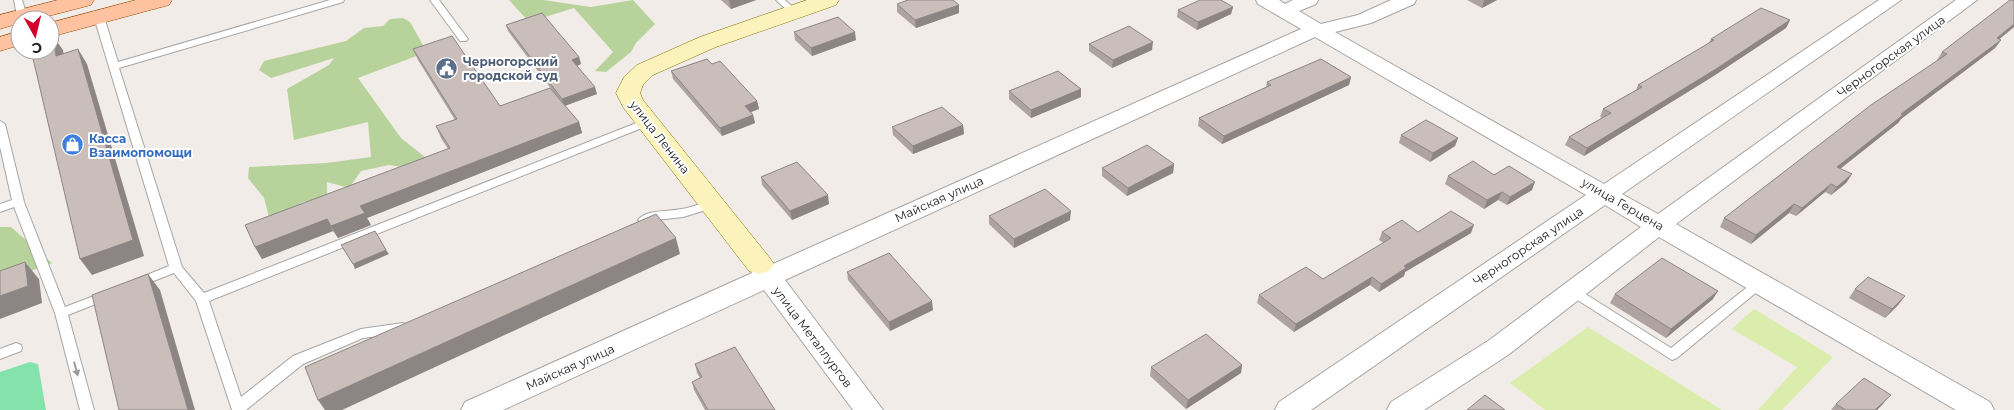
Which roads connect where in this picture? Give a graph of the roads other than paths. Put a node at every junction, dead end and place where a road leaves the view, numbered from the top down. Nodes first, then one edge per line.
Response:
1 (83, 0) edge
2 (161, 0) edge
3 (340, 0) edge
4 (434, 0) edge
5 (828, 0) edge
6 (1265, 0) edge
7 (1310, 0) edge
8 (1407, 0) edge
9 (1892, 0) edge
10 (1968, 0) edge
11 (787, 6) edge
12 (48, 10) edge
13 (1284, 11) junction
14 (99, 17) junction
15 (60, 27) edge
16 (1317, 30) junction
17 (10, 31) edge
18 (463, 38) dead end
19 (0, 44) edge
20 (115, 66) junction
21 (648, 122) junction
22 (0, 124) edge
23 (1606, 194) junction
24 (18, 202) junction
25 (712, 204) junction
26 (0, 208) edge
27 (636, 224) edge
28 (1659, 225) junction
29 (176, 268) junction
30 (763, 271) junction
31 (1760, 284) junction
32 (1572, 291) junction
33 (202, 299) junction
34 (60, 313) junction
35 (417, 321) edge
36 (16, 348) dead end
37 (0, 354) edge
38 (238, 409) edge
39 (87, 410) edge
40 (476, 410) edge
41 (869, 410) edge
42 (1289, 410) edge
43 (1401, 410) edge
44 (1980, 410) edge

1 - 12 main road
2 - 14 main road
3 - 20 lane
4 - 18 lane
5 - 11 street, улица Ленина
6 - 13 street, улица Герцена
7 - 13 street
8 - 16 street, Майская улица
9 - 23 street, Черногорская улица
10 - 28 street, Черногорская улица
11 - 21 street, улица Ленина
13 - 16 street, улица Герцена
14 - 15 main road
14 - 20 lane
16 - 23 street, улица Герцена
16 - 30 street, Майская улица
17 - 19 main road
20 - 29 lane
21 - 25 street, улица Ленина
21 - 33 lane
22 - 24 lane
23 - 28 street, улица Герцена
23 - 42 street, Черногорская улица
24 - 26 lane
24 - 34 lane
25 - 27 lane
25 - 30 street, улица Ленина
28 - 31 street, улица Герцена
28 - 32 street, Черногорская улица
29 - 33 lane
29 - 34 lane
30 - 40 street, Майская улица
30 - 41 street, улица Металлургов
31 - 32 lane
31 - 44 street, улица Герцена
32 - 43 street, Черногорская улица
33 - 38 lane
34 -> 39 lane
35 - 38 lane
36 - 37 lane

